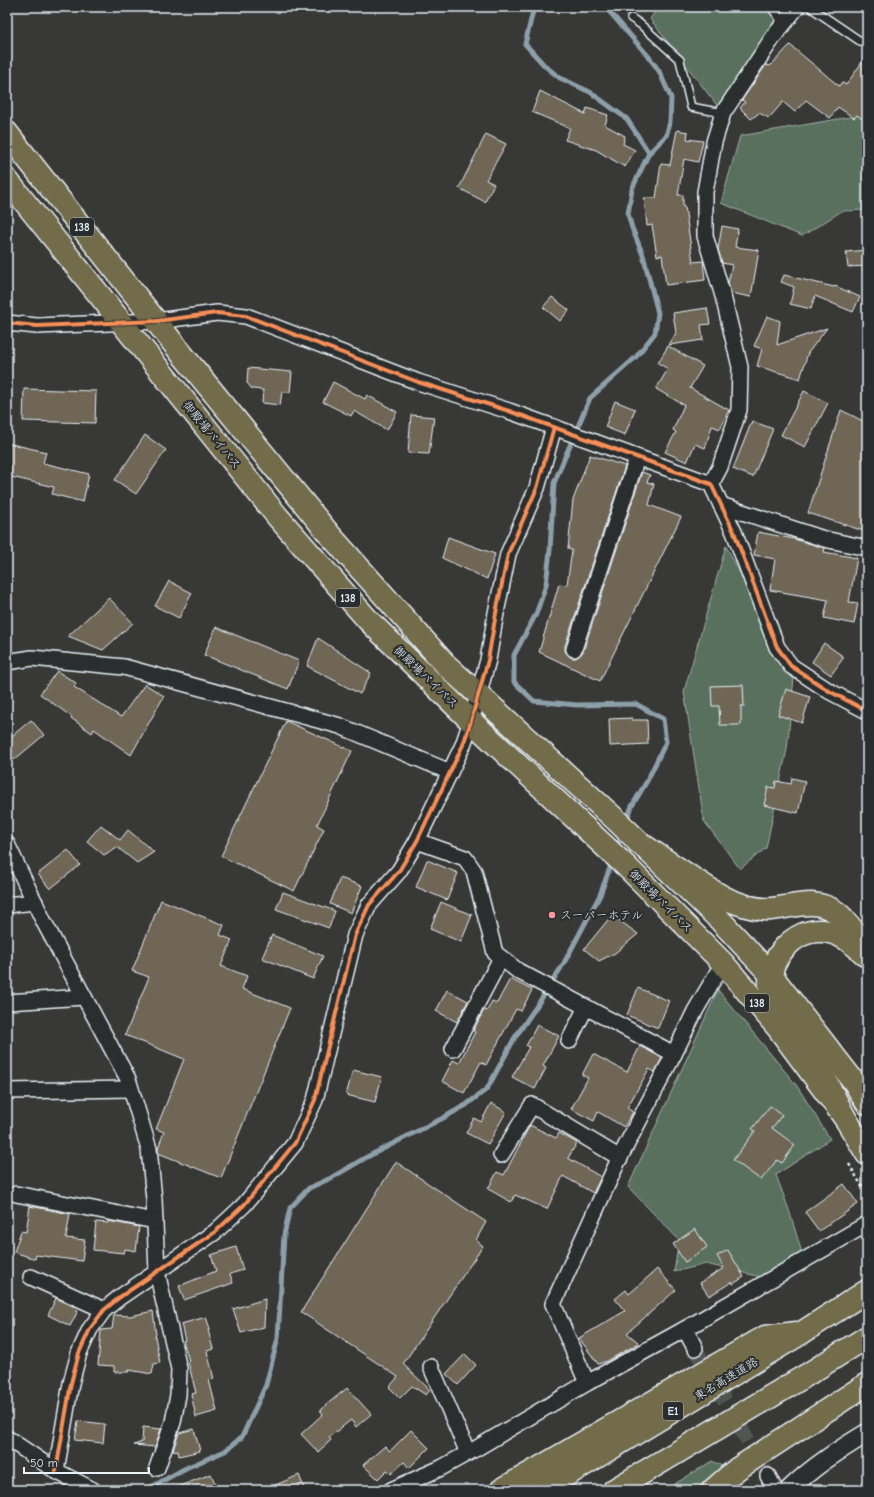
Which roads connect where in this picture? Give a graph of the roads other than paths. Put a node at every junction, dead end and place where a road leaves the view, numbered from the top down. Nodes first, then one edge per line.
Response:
1 (770, 7) edge
2 (797, 7) edge
3 (810, 7) edge
4 (631, 18) dead end
5 (784, 24) junction
6 (860, 40) dead end
7 (724, 113) junction
8 (7, 133) edge
9 (7, 180) edge
10 (121, 322) junction
11 (157, 322) junction
12 (7, 323) edge
13 (554, 427) junction
14 (638, 458) junction
15 (711, 484) junction
16 (721, 506) junction
17 (867, 548) edge
18 (574, 649) dead end
19 (7, 662) edge
20 (478, 694) junction
21 (867, 711) edge
22 (471, 721) junction
23 (450, 772) junction
24 (417, 841) junction
25 (638, 842) junction
26 (7, 844) edge
27 (35, 902) junction
28 (7, 905) edge
29 (867, 949) edge
30 (867, 956) edge
31 (501, 958) junction
32 (723, 963) junction
33 (771, 975) junction
34 (84, 997) junction
35 (7, 1002) edge
36 (586, 1007) junction
37 (569, 1041) dead end
38 (453, 1049) dead end
39 (674, 1054) junction
40 (131, 1089) junction
41 (7, 1091) edge
42 (867, 1103) edge
43 (845, 1118) junction
44 (867, 1154) edge
45 (501, 1155) dead end
46 (620, 1158) junction
47 (16, 1194) dead end
48 (155, 1221) junction
49 (867, 1224) edge
50 (157, 1272) junction
51 (31, 1277) dead end
52 (867, 1291) edge
53 (104, 1310) junction
54 (685, 1329) junction
55 (803, 1332) junction
56 (867, 1337) edge
57 (696, 1348) tunnel mouth
58 (431, 1367) dead end
59 (587, 1383) junction
60 (867, 1384) edge
61 (867, 1433) edge
62 (7, 1438) edge
63 (468, 1453) junction
64 (157, 1468) dead end
65 (56, 1471) junction
66 (768, 1476) tunnel mouth
67 (93, 1490) edge
68 (391, 1490) edge
69 (501, 1490) edge
70 (542, 1490) edge
71 (614, 1490) edge
72 (713, 1490) edge
73 (775, 1490) edge
74 (789, 1490) edge

1 - 5 lane
2 - 5 street
3 - 6 lane
4 - 7 lane
5 - 7 street
7 - 15 street
8 - 11 highway, 御殿場バイパス / 138
9 - 10 highway, 御殿場バイパス / 138
10 - 11 street
10 - 12 street
10 - 22 highway, 御殿場バイパス / 138
11 - 13 street
11 - 20 highway, 御殿場バイパス / 138
13 - 14 street
13 - 20 street
14 - 15 street
14 - 18 street
15 - 16 street
16 - 17 street
16 - 21 street
19 - 23 street
20 - 22 street
20 - 25 highway, 御殿場バイパス / 138
22 - 23 street
22 - 32 highway, 御殿場バイパス / 138
23 - 24 street
24 - 31 street
24 - 50 street
25 - 29 highway
25 - 33 highway, 御殿場バイパス / 138
26 - 27 street
27 - 28 street
27 - 34 street
30 - 33 highway
31 - 36 street
31 - 38 street
32 - 39 street
32 - 43 highway, 御殿場バイパス / 138
33 - 42 highway, 御殿場バイパス / 138
33 - 43 highway
34 - 35 street
34 - 40 street
36 - 37 street
36 - 39 street
39 - 46 street
40 - 41 street
40 - 48 street
43 - 44 highway, 御殿場バイパス / 138
45 - 46 street
46 - 59 street
47 - 48 street
48 - 50 street
49 - 54 street
50 - 53 street
50 - 64 street
51 - 53 street
52 - 55 highway, 東名高速道路 / E1
53 - 65 street
54 - 57 street
54 - 59 street
55 - 69 highway
55 - 70 highway, 東名高速道路 / E1
56 - 71 highway
58 - 63 street
59 - 63 street
60 - 72 highway
61 - 74 street
62 - 65 street
63 - 68 street
65 - 67 street
66 - 73 street

